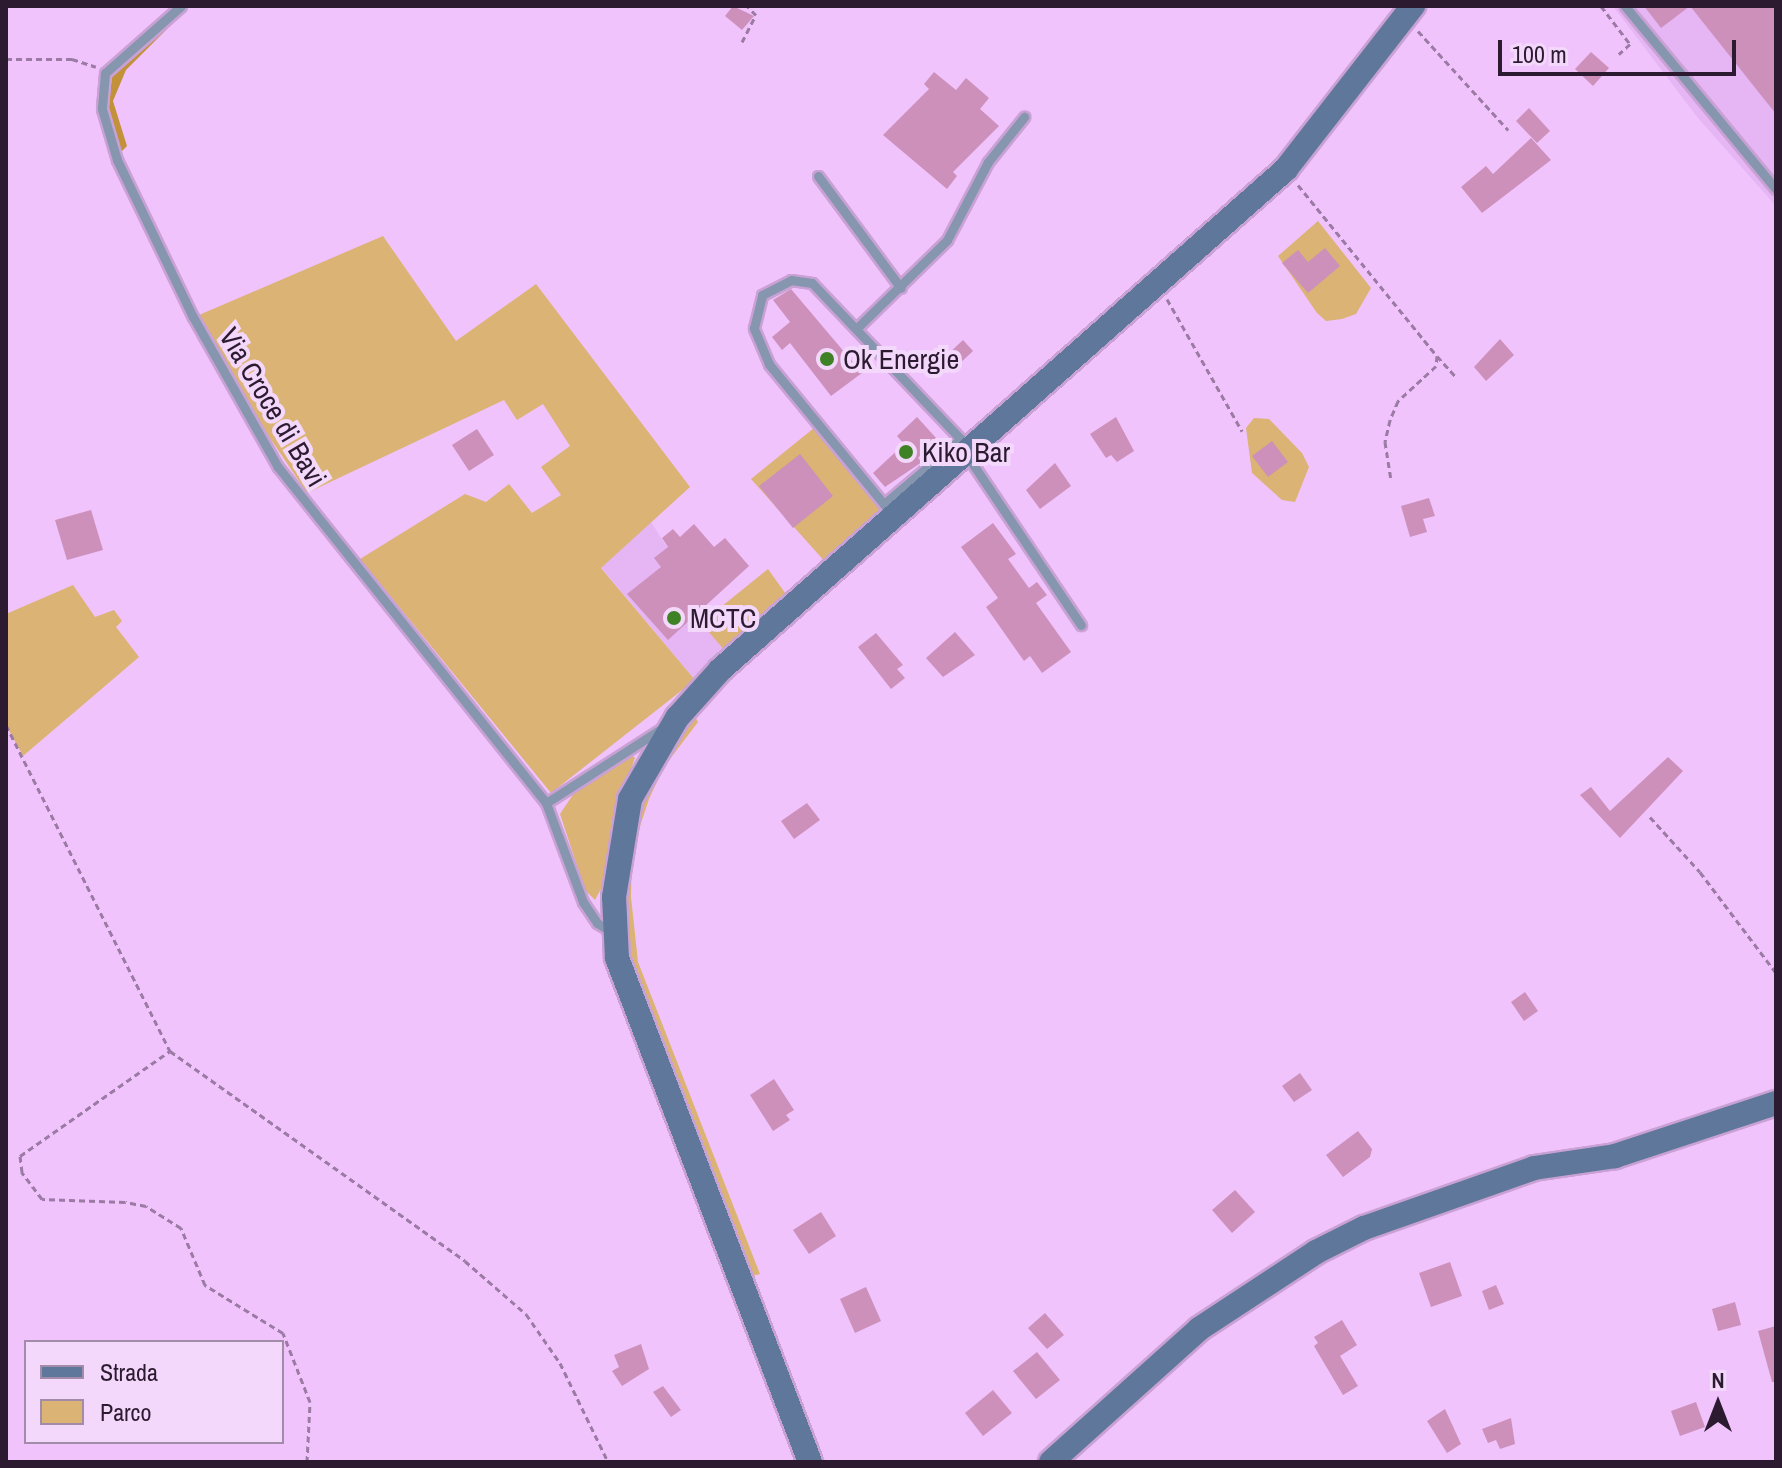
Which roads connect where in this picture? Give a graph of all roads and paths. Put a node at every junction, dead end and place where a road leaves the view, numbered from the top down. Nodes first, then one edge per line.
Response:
1 (181, 6) edge
2 (747, 6) edge
3 (1601, 6) edge
4 (1625, 6) edge
5 (1409, 11) edge
6 (742, 42) dead end
7 (1619, 54) dead end
8 (6, 59) edge
9 (105, 73) junction
10 (1024, 117) dead end
11 (1508, 130) dead end
12 (1286, 169) junction
13 (818, 176) dead end
14 (1776, 189) edge
15 (901, 288) junction
16 (1157, 288) junction
17 (858, 327) junction
18 (1437, 356) junction
19 (1456, 377) dead end
20 (1242, 431) dead end
21 (966, 448) junction
22 (1391, 478) dead end
23 (889, 510) junction
24 (1081, 625) dead end
25 (677, 718) junction
26 (6, 725) edge
27 (546, 803) junction
28 (1650, 817) dead end
29 (613, 932) junction
30 (1776, 973) edge
31 (170, 1051) junction
32 (1776, 1103) edge
33 (307, 1462) edge
34 (608, 1462) edge
35 (810, 1462) edge
36 (1051, 1462) edge

1 - 9 lane
2 - 6 path
3 - 7 path
4 - 14 lane
5 - 11 path
5 - 12 main road
8 - 9 path
9 - 27 lane, Via Croce di Bavi
10 - 15 lane
12 - 16 main road
12 - 18 path
13 - 15 lane
15 - 17 lane
16 - 20 path
16 - 21 main road
17 - 21 lane
17 - 23 lane
18 - 19 path
18 - 22 path
21 - 23 main road
21 - 24 lane
23 - 25 main road
25 - 27 lane
25 - 29 main road
26 - 31 path
27 - 29 lane, Via Croce di Bavi
28 - 30 path
29 - 35 main road
31 - 33 path
31 - 34 path
32 - 36 main road

